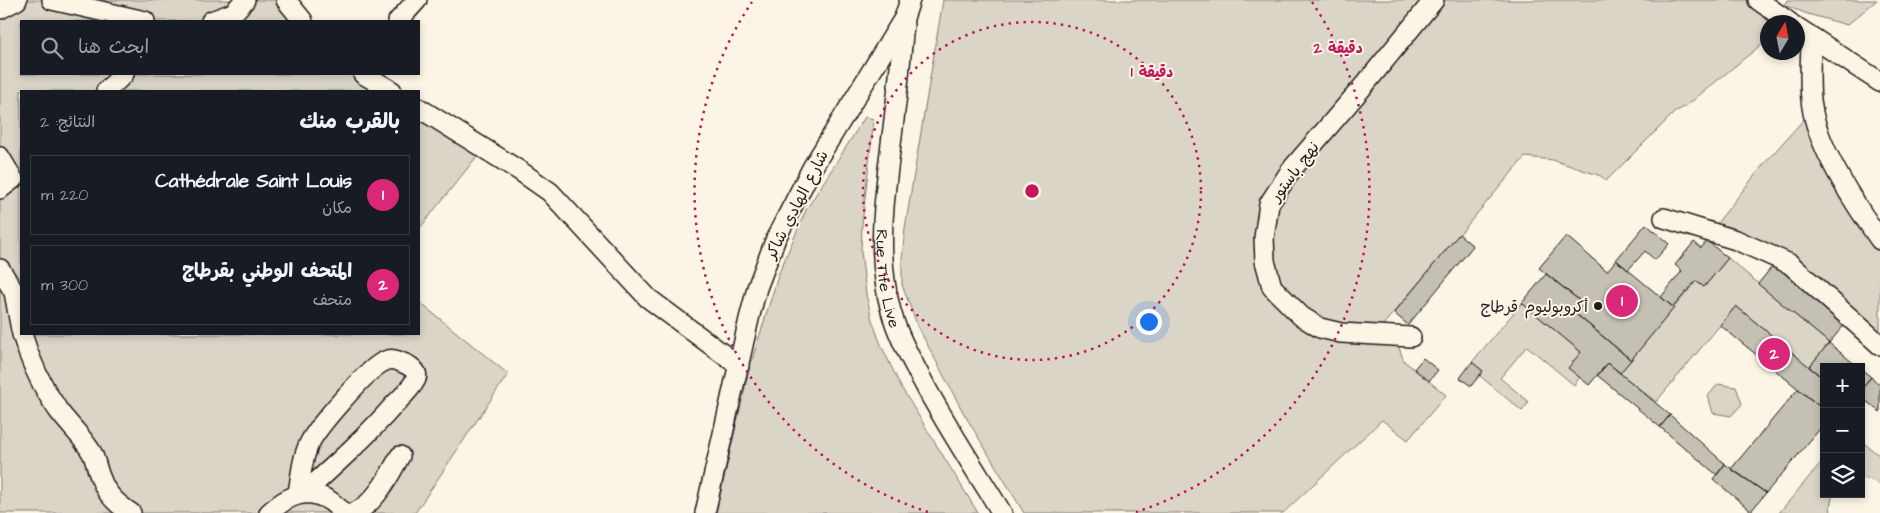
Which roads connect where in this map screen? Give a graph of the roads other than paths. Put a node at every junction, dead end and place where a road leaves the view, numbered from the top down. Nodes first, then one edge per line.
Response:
1 (17, 0) edge
2 (52, 0) edge
3 (245, 0) edge
4 (286, 0) edge
5 (417, 0) edge
6 (1434, 0) edge
7 (1758, 0) edge
8 (0, 9) edge
9 (907, 9) edge
10 (1779, 15) edge
11 (141, 20) edge
12 (213, 20) edge
13 (302, 20) edge
14 (399, 20) edge
15 (1805, 34) edge
16 (1805, 43) edge
17 (123, 75) edge
18 (365, 75) edge
19 (1880, 82) edge
20 (107, 90) edge
21 (390, 90) edge
22 (420, 109) edge
23 (0, 157) edge
24 (12, 180) edge
25 (1664, 218) dead end
26 (1880, 240) edge
27 (0, 269) edge
28 (20, 322) edge
29 (23, 335) edge
30 (1411, 337) dead end
31 (1880, 345) edge
32 (739, 366) junction
33 (400, 456) dead end
34 (301, 493) junction
35 (131, 513) edge
36 (269, 513) edge
37 (346, 513) edge
38 (354, 513) edge
39 (705, 513) edge
40 (1002, 513) edge

1 - 8 street
2 - 11 street
3 - 12 street
4 - 13 street
5 - 14 street
6 - 30 street, نهج باستور
7 - 10 street
9 - 32 street, شارع الهادي شاكر
9 - 40 street, Rue Tite Live
15 - 19 street
16 - 26 street
17 - 20 street
18 - 21 street
22 - 32 street
23 - 24 street
25 - 31 street
27 - 28 street
29 - 35 street
32 - 39 street, شارع الهادي شاكر
33 - 38 street
34 - 34 street
34 - 36 street
34 - 37 street

